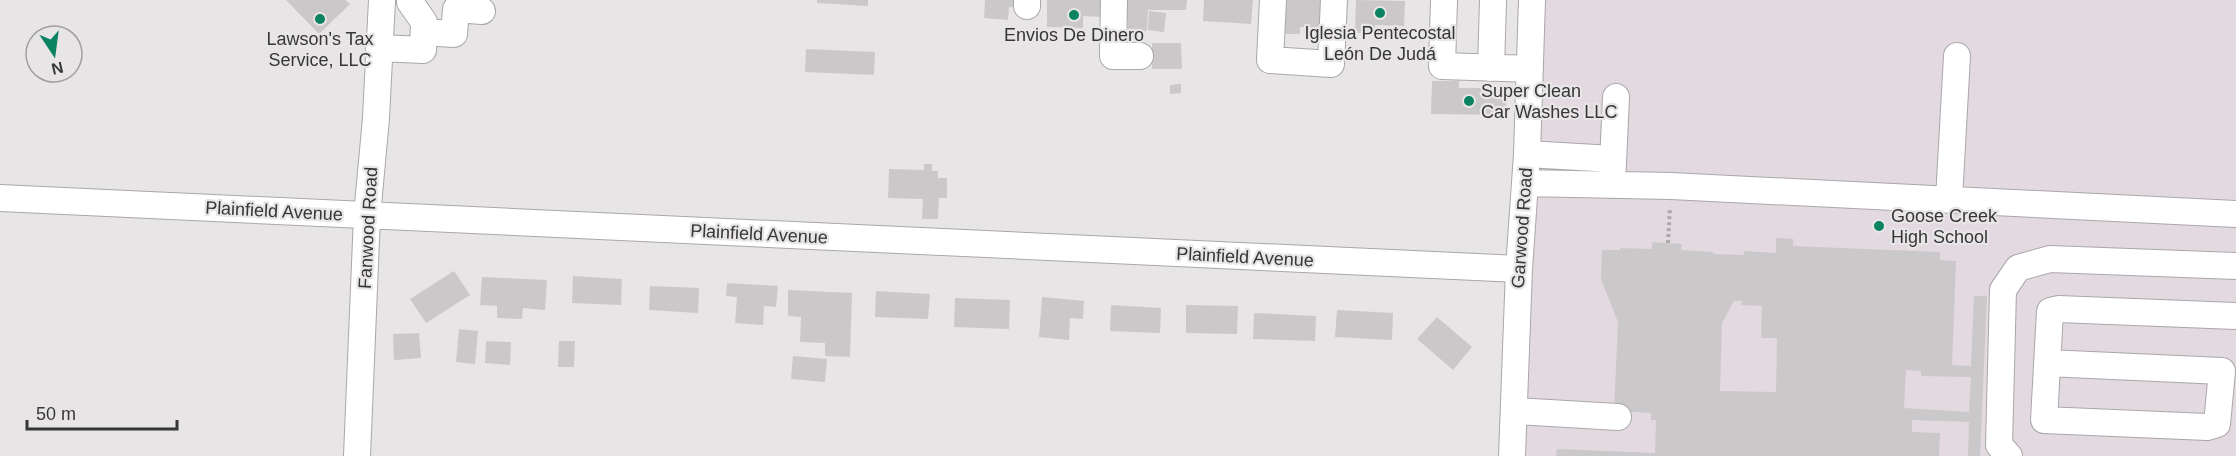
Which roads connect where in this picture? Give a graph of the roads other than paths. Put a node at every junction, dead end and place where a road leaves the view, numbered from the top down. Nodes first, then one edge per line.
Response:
1 (382, 0) edge
2 (1114, 0) edge
3 (1273, 0) edge
4 (1334, 0) edge
5 (1444, 0) edge
6 (1493, 0) edge
7 (1532, 0) edge
8 (410, 2) dead end
9 (482, 10) dead end
10 (424, 32) junction
11 (379, 48) junction
12 (1140, 56) dead end
13 (1957, 56) dead end
14 (1491, 68) junction
15 (1530, 69) junction
16 (1616, 97) dead end
17 (1527, 154) junction
18 (1613, 159) junction
19 (1525, 183) junction
20 (1612, 185) junction
21 (0, 198) edge
22 (1949, 199) junction
23 (2236, 214) edge
24 (367, 216) junction
25 (2236, 266) edge
26 (1519, 269) junction
27 (2236, 316) edge
28 (2047, 363) junction
29 (2229, 371) edge
30 (1515, 411) junction
31 (1618, 417) dead end
32 (357, 456) edge
33 (1512, 456) edge
34 (2008, 456) edge

1 - 11 street, Fanwood Road
2 - 12 street
3 - 4 street
5 - 14 street
6 - 14 street
7 - 15 street, Garwood Road
8 - 10 street
9 - 10 street
10 - 11 street
11 - 24 street, Fanwood Road
13 - 22 street
14 - 15 street
15 - 17 street, Garwood Road
16 - 18 street
17 - 18 street
17 - 19 street, Garwood Road
18 - 20 street
19 - 20 street
19 - 26 street, Garwood Road
20 - 22 street
21 - 24 street, Plainfield Avenue
22 - 23 street
24 - 26 street, Plainfield Avenue
24 - 32 street, Fanwood Road
25 - 34 street
26 - 30 street, Garwood Road
27 - 28 street
28 - 29 street
28 - 29 street
30 - 31 street
30 - 33 street, Garwood Road

